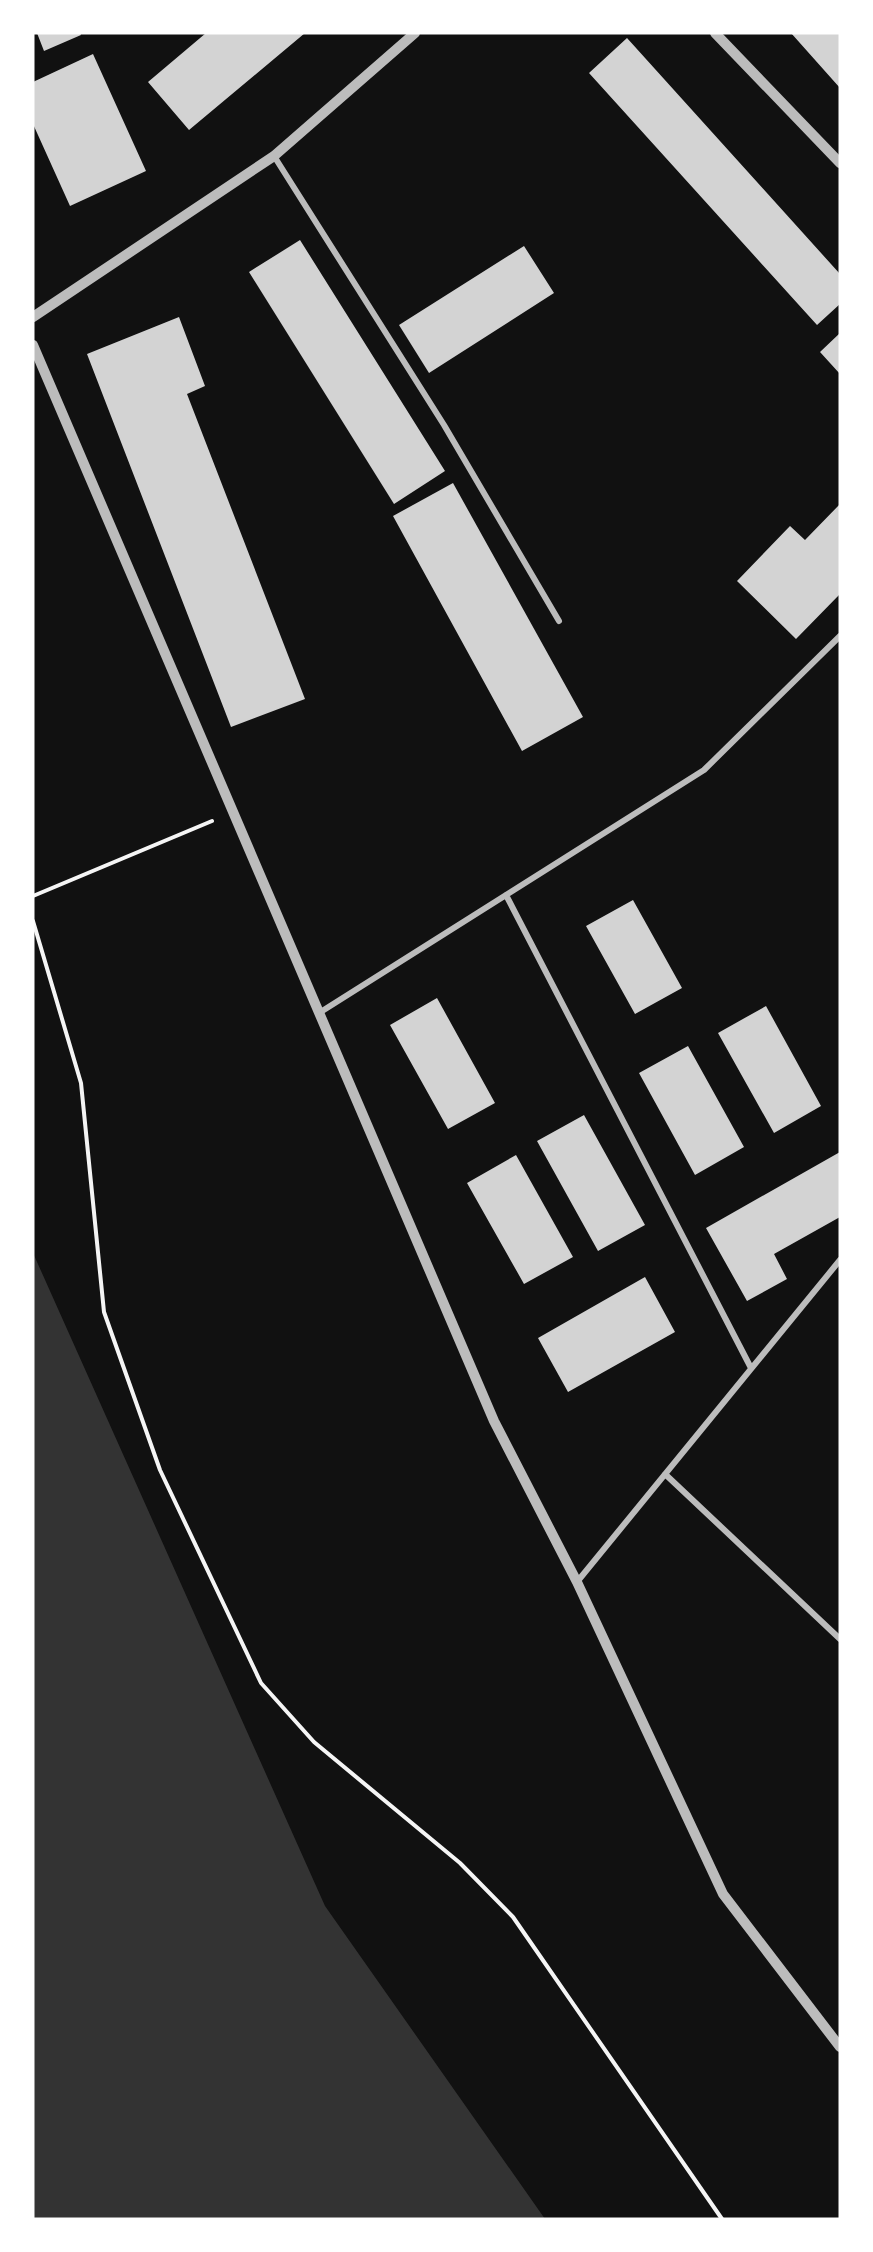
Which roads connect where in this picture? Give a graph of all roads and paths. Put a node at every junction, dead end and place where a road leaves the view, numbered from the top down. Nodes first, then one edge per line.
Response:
1 (415, 33) edge
2 (715, 33) edge
3 (274, 156) junction
4 (840, 163) edge
5 (33, 317) edge
6 (33, 345) edge
7 (559, 621) dead end
8 (840, 636) edge
9 (233, 812) junction
10 (506, 894) junction
11 (33, 896) edge
12 (33, 921) edge
13 (319, 1013) junction
14 (840, 1260) edge
15 (751, 1368) junction
16 (666, 1473) junction
17 (577, 1582) junction
18 (840, 1639) edge
19 (840, 2047) edge
20 (722, 2219) edge

1 - 3 street
2 - 4 street
3 - 5 street
3 - 7 street
6 - 9 street
8 - 10 street
9 - 11 path
9 - 13 street
10 - 13 street
10 - 15 street
12 - 20 path
13 - 17 street
14 - 15 street
15 - 16 street
16 - 17 street
16 - 18 street
17 - 19 street

